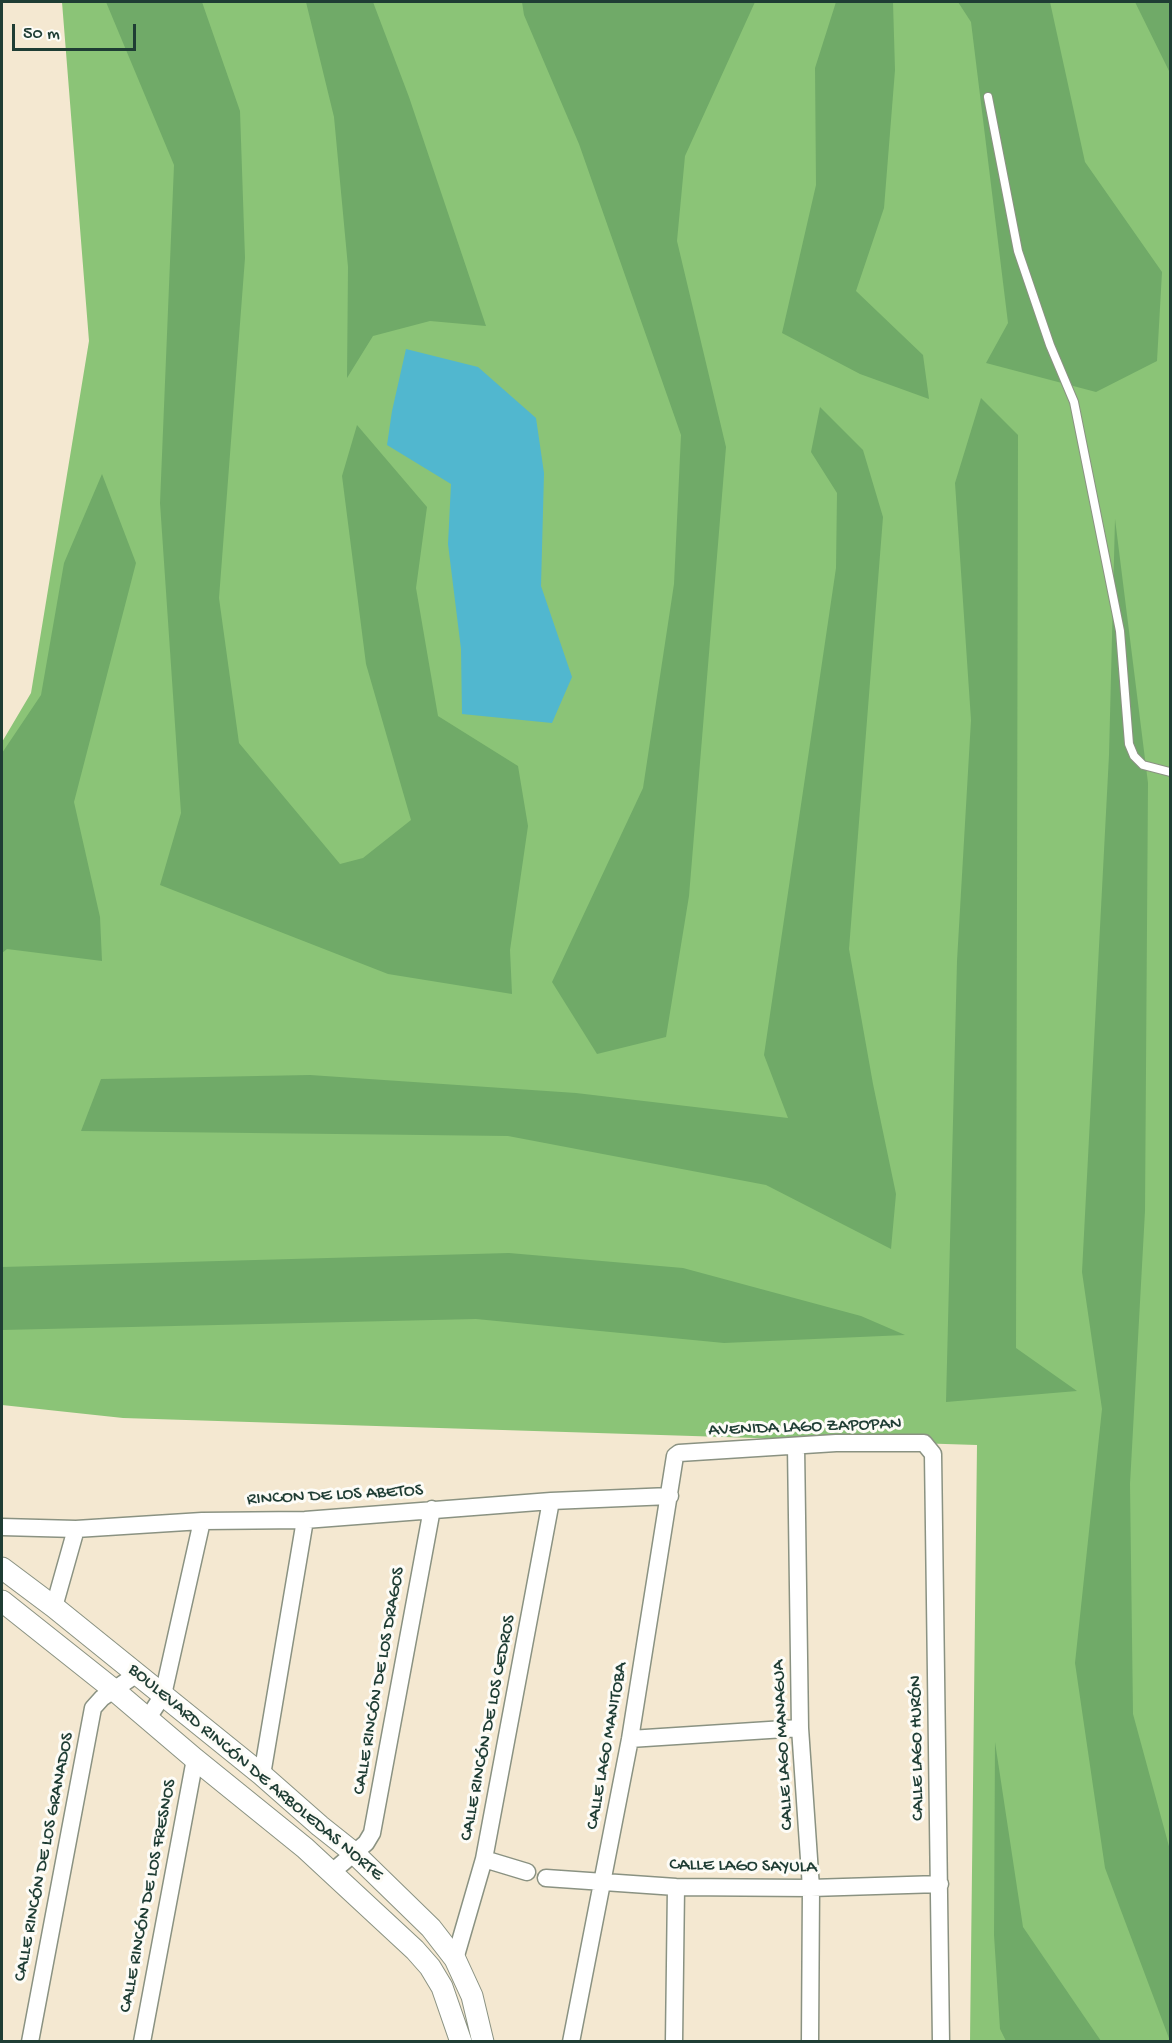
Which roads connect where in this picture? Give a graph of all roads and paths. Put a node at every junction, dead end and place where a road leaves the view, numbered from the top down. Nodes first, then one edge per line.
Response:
1 (988, 97) dead end
2 (1170, 772) edge
3 (796, 1446) junction
4 (933, 1454) joint
5 (675, 1456) joint
6 (670, 1496) junction
7 (551, 1502) junction
8 (432, 1509) junction
9 (306, 1520) junction
10 (202, 1521) junction
11 (2, 1527) edge
12 (76, 1529) junction
13 (2, 1568) edge
14 (2, 1601) edge
15 (54, 1607) junction
16 (138, 1674) junction
17 (114, 1690) junction
18 (163, 1695) junction
19 (147, 1718) junction
20 (800, 1728) junction
21 (630, 1739) junction
22 (195, 1759) junction
23 (262, 1775) junction
24 (320, 1826) junction
25 (305, 1848) junction
26 (354, 1853) junction
27 (484, 1859) junction
28 (332, 1872) junction
29 (527, 1872) dead end
30 (546, 1878) dead end
31 (603, 1882) junction
32 (940, 1884) junction
33 (676, 1887) junction
34 (812, 1888) junction
35 (455, 1959) junction
36 (30, 2042) edge
37 (142, 2042) edge
38 (461, 2042) edge
39 (483, 2042) edge
40 (571, 2042) edge
41 (674, 2042) edge
42 (810, 2042) edge
43 (941, 2042) edge

1 - 2 lane
3 - 4 street, AVENIDA LAGO ZAPOPAN
3 - 5 street, AVENIDA LAGO ZAPOPAN
3 - 20 street, CALLE LAGO MANAGUA
4 - 32 street, CALLE LAGO HURÓN
5 - 6 street, CALLE LAGO MANITOBA
6 - 7 street, RINCON DE LOS ABETOS
6 - 21 street, CALLE LAGO MANITOBA
7 - 8 street, RINCON DE LOS ABETOS
7 - 27 street, CALLE RINCÓN DE LOS CEDROS
8 - 9 street, RINCON DE LOS ABETOS
8 - 26 street, CALLE RINCÓN DE LOS DRAGOS
9 - 10 street, RINCON DE LOS ABETOS
9 - 23 street
10 - 12 street, RINCON DE LOS ABETOS
10 - 18 street
11 - 12 street, RINCON DE LOS ABETOS
12 - 15 street
13 - 15 street, BOULEVARD RINCÓN DE ARBOLEDAS NORTE
14 - 17 street, BOULEVARD RINCÓN DE ARBOLEDAS NORTE
15 - 16 street, BOULEVARD RINCÓN DE ARBOLEDAS NORTE
16 - 17 street, CALLE RINCÓN DE LOS GRANADOS
16 - 18 street, BOULEVARD RINCÓN DE ARBOLEDAS NORTE
17 - 19 street, BOULEVARD RINCÓN DE ARBOLEDAS NORTE
17 - 36 street, CALLE RINCÓN DE LOS GRANADOS
18 - 19 street
18 - 23 street, BOULEVARD RINCÓN DE ARBOLEDAS NORTE
19 - 22 street, BOULEVARD RINCÓN DE ARBOLEDAS NORTE
20 - 21 street
20 - 34 street, CALLE LAGO MANAGUA
21 - 31 street, CALLE LAGO MANITOBA
22 - 25 street, BOULEVARD RINCÓN DE ARBOLEDAS NORTE
22 - 37 street, CALLE RINCÓN DE LOS FRESNOS
23 - 24 street, BOULEVARD RINCÓN DE ARBOLEDAS NORTE
24 - 25 street
24 - 26 street, BOULEVARD RINCÓN DE ARBOLEDAS NORTE
25 - 28 street, BOULEVARD RINCÓN DE ARBOLEDAS NORTE
26 - 28 street, CALLE RINCÓN DE LOS DRAGOS
26 - 35 street, BOULEVARD RINCÓN DE ARBOLEDAS NORTE
27 - 29 street
27 - 35 street, CALLE RINCÓN DE LOS CEDROS
28 - 38 street, BOULEVARD RINCÓN DE ARBOLEDAS NORTE
30 - 31 street, CALLE LAGO SAYULA
31 - 33 street, CALLE LAGO SAYULA
31 - 40 street, CALLE LAGO MANITOBA
32 - 34 street, CALLE LAGO SAYULA
32 - 43 street, CALLE LAGO HURÓN
33 - 34 street, CALLE LAGO SAYULA
33 - 41 street
34 - 42 street, CALLE LAGO MANAGUA
35 - 39 street, BOULEVARD RINCÓN DE ARBOLEDAS NORTE

